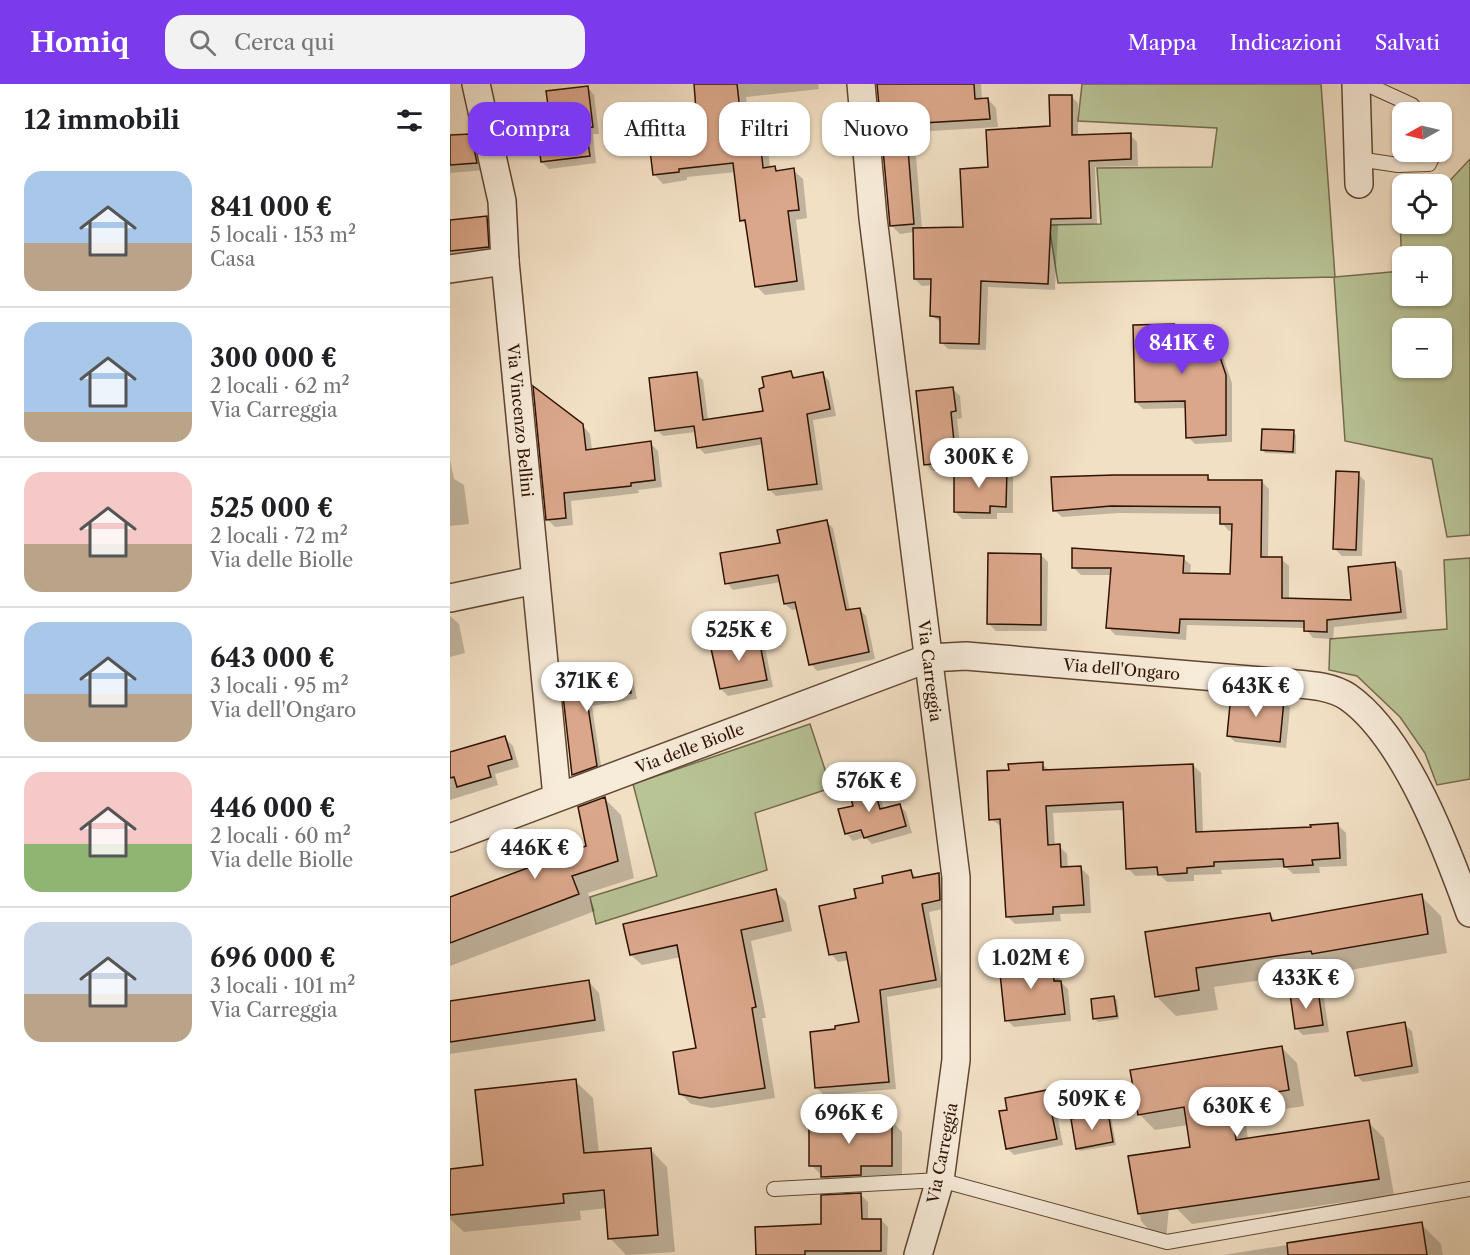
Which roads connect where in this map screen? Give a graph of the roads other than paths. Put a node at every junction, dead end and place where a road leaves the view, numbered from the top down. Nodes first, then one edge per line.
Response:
1 (476, 84) edge
2 (861, 84) edge
3 (1356, 84) edge
4 (1366, 84) edge
5 (1405, 102) edge
6 (1430, 162) edge
7 (1359, 172) joint
8 (505, 261) junction
9 (450, 269) edge
10 (535, 580) junction
11 (450, 598) edge
12 (929, 658) junction
13 (557, 797) junction
14 (450, 838) edge
15 (1470, 913) edge
16 (940, 1180) junction
17 (774, 1189) dead end
18 (1470, 1189) edge
19 (918, 1255) edge

1 - 8 street, Via Vincenzo Bellini
2 - 12 street, Via Carreggia
3 - 7 street
4 - 5 lane
6 - 7 lane
8 - 9 street
8 - 10 street, Via Vincenzo Bellini
10 - 11 street
10 - 13 street, Via Vincenzo Bellini
12 - 13 street, Via delle Biolle
12 - 15 street, Via dell'Ongaro
12 - 16 street, Via Carreggia
13 - 14 street, Via delle Biolle
16 - 17 lane
16 - 18 lane
16 - 19 street, Via Carreggia

